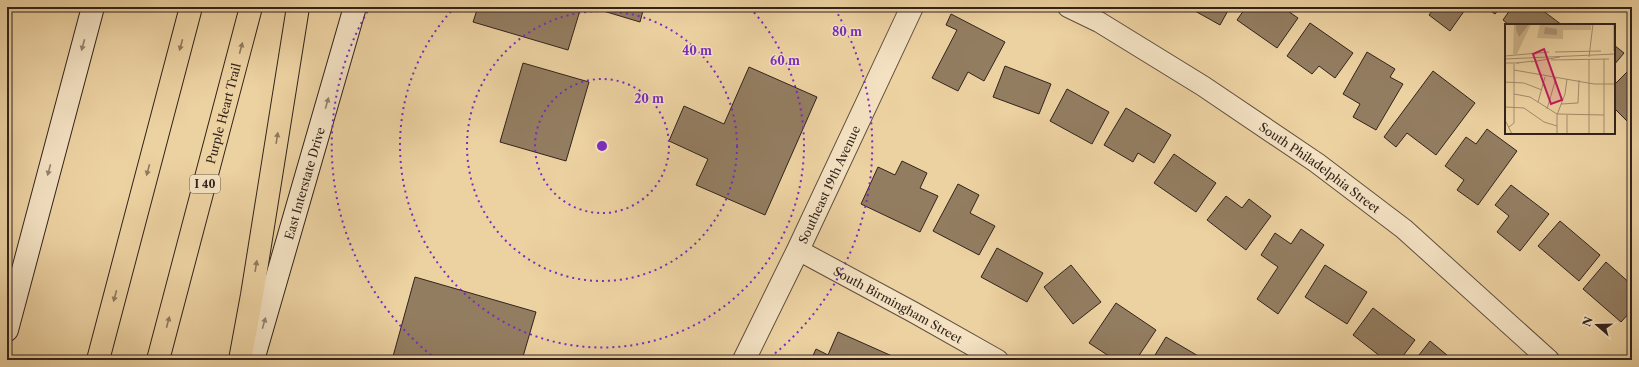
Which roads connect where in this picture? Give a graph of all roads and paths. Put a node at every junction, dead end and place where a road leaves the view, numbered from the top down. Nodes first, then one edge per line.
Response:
1 (93, 7) edge
2 (191, 7) edge
3 (251, 7) edge
4 (298, 7) edge
5 (355, 7) edge
6 (912, 7) edge
7 (1068, 7) edge
8 (798, 250) junction
9 (7, 330) edge
10 (98, 360) edge
11 (158, 360) edge
12 (240, 360) edge
13 (253, 360) edge
14 (744, 360) edge
15 (998, 360) edge
16 (1549, 360) edge

1 -> 9 main road
2 -> 10 highway
11 -> 3 highway, Purple Heart Trail / I 40
12 -> 4 highway
13 -> 5 main road, East Interstate Drive
6 - 8 main road, Southeast 19th Avenue
7 - 16 street, South Philadelphia Street
8 - 14 main road, Southeast 19th Avenue
8 - 15 street, South Birmingham Street

